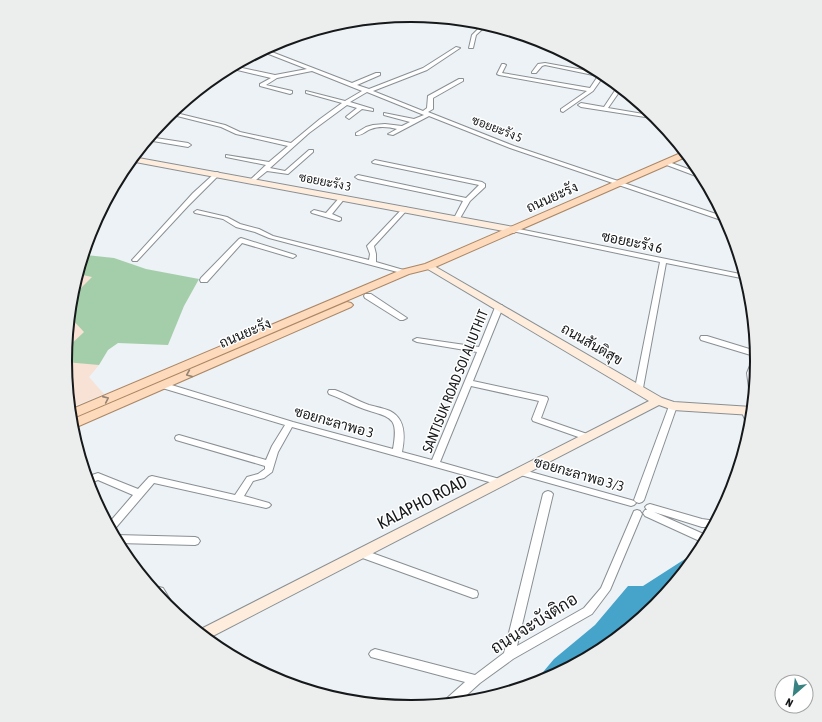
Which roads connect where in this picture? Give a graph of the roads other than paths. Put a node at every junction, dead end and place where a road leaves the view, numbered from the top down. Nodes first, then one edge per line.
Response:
1 (480, 30) edge
2 (471, 47) dead end
3 (458, 48) dead end
4 (270, 53) edge
5 (504, 65) dead end
6 (239, 69) edge
7 (314, 69) junction
8 (587, 71) edge
9 (534, 72) dead end
10 (378, 74) dead end
11 (275, 78) junction
12 (599, 79) edge
13 (462, 80) dead end
14 (354, 84) junction
15 (368, 90) junction
16 (591, 90) junction
17 (290, 92) dead end
18 (308, 92) dead end
19 (617, 92) edge
20 (344, 103) junction
21 (581, 105) dead end
22 (361, 107) junction
23 (605, 109) junction
24 (371, 110) dead end
25 (562, 110) dead end
26 (427, 113) junction
27 (386, 114) dead end
28 (178, 115) edge
29 (644, 115) edge
30 (349, 117) dead end
31 (414, 121) junction
32 (402, 128) junction
33 (358, 134) dead end
34 (391, 134) dead end
35 (154, 140) edge
36 (188, 145) dead end
37 (292, 145) junction
38 (311, 151) dead end
39 (228, 156) dead end
40 (681, 156) edge
41 (139, 159) edge
42 (376, 162) dead end
43 (666, 163) junction
44 (270, 164) junction
45 (265, 169) junction
46 (693, 173) edge
47 (216, 174) junction
48 (358, 177) dead end
49 (252, 181) junction
50 (618, 184) junction
51 (342, 198) junction
52 (467, 200) junction
53 (406, 209) junction
54 (197, 212) dead end
55 (314, 212) dead end
56 (328, 215) junction
57 (718, 217) edge
58 (338, 219) dead end
59 (456, 220) junction
60 (514, 230) junction
61 (284, 241) junction
62 (273, 251) junction
63 (293, 256) dead end
64 (135, 260) dead end
65 (663, 262) junction
66 (372, 263) junction
67 (429, 266) junction
68 (405, 272) junction
69 (739, 276) edge
70 (204, 280) dead end
71 (368, 296) junction
72 (499, 308) junction
73 (402, 318) dead end
74 (273, 333) junction
75 (704, 338) dead end
76 (417, 340) dead end
77 (482, 350) junction
78 (750, 352) edge
79 (468, 383) junction
80 (162, 385) junction
81 (639, 388) junction
82 (332, 392) dead end
83 (658, 401) junction
84 (673, 406) junction
85 (746, 411) edge
86 (76, 412) edge
87 (78, 423) edge
88 (290, 424) junction
89 (587, 437) junction
90 (179, 438) dead end
91 (397, 454) junction
92 (269, 464) junction
93 (435, 464) junction
94 (520, 472) junction
95 (93, 478) edge
96 (500, 482) junction
97 (138, 493) junction
98 (548, 494) dead end
99 (238, 498) junction
100 (635, 501) junction
101 (266, 505) dead end
102 (649, 510) junction
103 (637, 514) junction
104 (702, 523) junction
105 (114, 524) edge
106 (709, 524) edge
107 (694, 534) junction
108 (701, 537) edge
109 (123, 539) edge
110 (196, 541) dead end
111 (361, 553) junction
112 (473, 594) dead end
113 (208, 632) edge
114 (376, 654) dead end
115 (510, 656) junction
116 (476, 680) junction
117 (457, 697) edge

1 - 2 street
3 - 15 street
4 - 7 street, ซอยยะรัง 5
5 - 16 street
6 - 11 street
7 - 11 street
7 - 14 street, ซอยยะรัง 5
8 - 9 street
10 - 14 street
11 - 17 street
12 - 16 street
13 - 26 street
14 - 15 street, ซอยยะรัง 5
15 - 20 street
15 - 26 street, ซอยยะรัง 5
16 - 25 street
18 - 20 street
19 - 23 street
20 - 22 street
20 - 37 street
21 - 23 street
22 - 24 street
22 - 30 street
23 - 29 street
26 - 31 street
26 - 50 street, ซอยยะรัง 5
27 - 31 street
28 - 37 street
31 - 32 street
32 - 33 street
32 - 34 street
35 - 36 street
37 - 44 street
38 - 45 street
39 - 44 street
40 - 43 main road, ถนนยะรัง
41 - 47 street, ซอยยะรัง 3
42 - 52 street
43 - 46 street
43 - 50 main road, ถนนยะรัง
44 - 45 street
45 - 49 street
47 - 49 street, ซอยยะรัง 3
47 - 64 street
48 - 52 street
49 - 51 street, ซอยยะรัง 3
50 - 57 street, ซอยยะรัง 5
50 - 60 main road, ถนนยะรัง
51 - 53 street, ซอยยะรัง 3
51 - 56 street
52 - 59 street
53 - 59 street, ซอยยะรัง 3
53 - 66 street
54 - 61 street
55 - 56 street
56 - 58 street
59 - 60 street, ซอยยะรัง 3
60 - 65 street, ซอยยะรัง 6
60 - 67 main road, ถนนยะรัง
61 - 62 street
61 - 66 street
62 - 63 street
62 - 70 street
65 - 69 street, ซอยยะรัง 6
65 - 81 street
66 - 68 street
67 - 68 main road, ถนนยะรัง
67 - 71 main road, ถนนยะรัง
67 - 72 street, ถนนสันติสุข
68 - 74 main road, ถนนยะรัง
71 - 73 street
71 - 74 main road, ถนนยะรัง
72 - 77 street, SANTISUK ROAD SOI ALIUTHIT
72 - 81 street, ถนนสันติสุข
74 -> 80 main road, ถนนยะรัง
86 -> 74 main road, ถนนยะรัง
75 - 78 street
76 - 77 street
77 - 79 street, SANTISUK ROAD SOI ALIUTHIT
79 - 89 street
79 - 93 street, SANTISUK ROAD SOI ALIUTHIT
80 - 87 main road, ถนนยะรัง
80 - 88 street, ซอยกะลาพอ 3
81 - 83 street, ถนนสันติสุข
82 - 91 street
83 - 84 street, ถนนสันติสุข
83 - 89 street, KALAPHO ROAD
84 - 85 street, ถนนสันติสุข
84 - 100 street
88 - 91 street, ซอยกะลาพอ 3
88 - 92 street
89 - 94 street, KALAPHO ROAD
90 - 92 street
91 - 93 street, ซอยกะลาพอ 3
92 - 99 street
93 - 96 street, ซอยกะลาพอ 3
94 - 96 street, KALAPHO ROAD
94 - 100 street, ซอยกะลาพอ 3/3
95 - 97 street
96 - 111 street, KALAPHO ROAD
97 - 99 street
97 - 105 street
98 - 115 street
99 - 101 street
100 - 102 street
100 - 103 street
102 - 103 street
102 - 104 street
102 - 107 street
103 - 115 street, ถนนจะบังติกอ
104 - 106 street
104 - 107 street
107 - 108 street
109 - 110 street
111 - 112 street
111 - 113 street, KALAPHO ROAD
114 - 116 street
115 - 116 street, ถนนจะบังติกอ
116 - 117 street, ถนนจะบังติกอ

